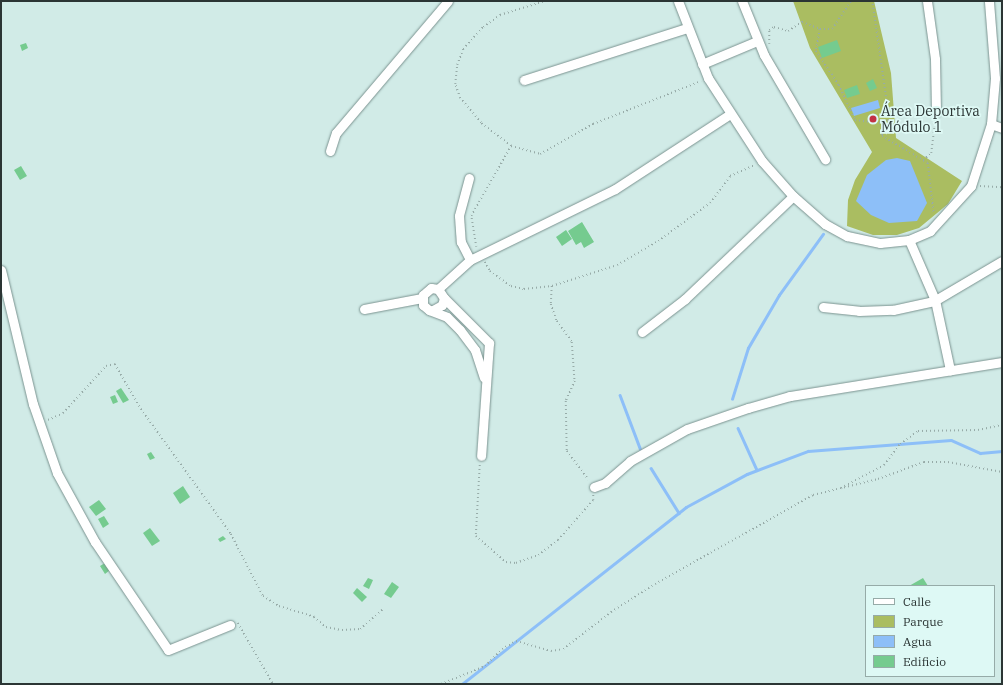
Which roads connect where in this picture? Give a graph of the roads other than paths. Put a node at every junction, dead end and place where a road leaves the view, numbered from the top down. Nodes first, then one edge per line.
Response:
1 (448, 1) edge
2 (678, 1) edge
3 (742, 1) edge
4 (926, 1) edge
5 (988, 1) edge
6 (992, 27) junction
7 (1002, 27) edge
8 (687, 28) junction
9 (757, 41) junction
10 (702, 64) junction
11 (524, 80) dead end
12 (936, 112) road end
13 (730, 114) junction
14 (991, 124) junction
15 (1002, 128) edge
16 (330, 151) dead end
17 (825, 159) dead end
18 (468, 178) dead end
19 (793, 196) junction
20 (909, 240) junction
21 (470, 260) junction
22 (1002, 261) edge
23 (1, 270) edge
24 (438, 289) junction
25 (422, 298) junction
26 (444, 298) junction
27 (935, 300) junction
28 (823, 307) dead end
29 (364, 309) dead end
30 (433, 310) junction
31 (642, 332) dead end
32 (1002, 362) edge
33 (950, 370) junction
34 (484, 379) junction
35 (481, 456) road end
36 (594, 487) road end
37 (230, 625) road end

1 - 16 street
2 - 8 street
3 - 9 street
4 - 12 street
5 - 6 street
6 - 7 street
6 - 14 street
8 - 10 street
8 - 11 street
9 - 10 street
9 - 17 street
10 - 13 street
13 - 19 street
13 - 21 street
14 - 15 street
14 - 20 street
18 - 21 street
19 - 20 street
19 - 31 street
20 - 27 street
21 - 24 street
22 - 27 street
23 - 37 street
24 - 25 street
24 - 26 street
25 - 29 street
25 - 30 street
26 - 30 street
26 - 34 street
27 - 28 street
27 - 33 street
30 - 34 street
32 - 33 street
33 - 36 street
34 - 35 street

